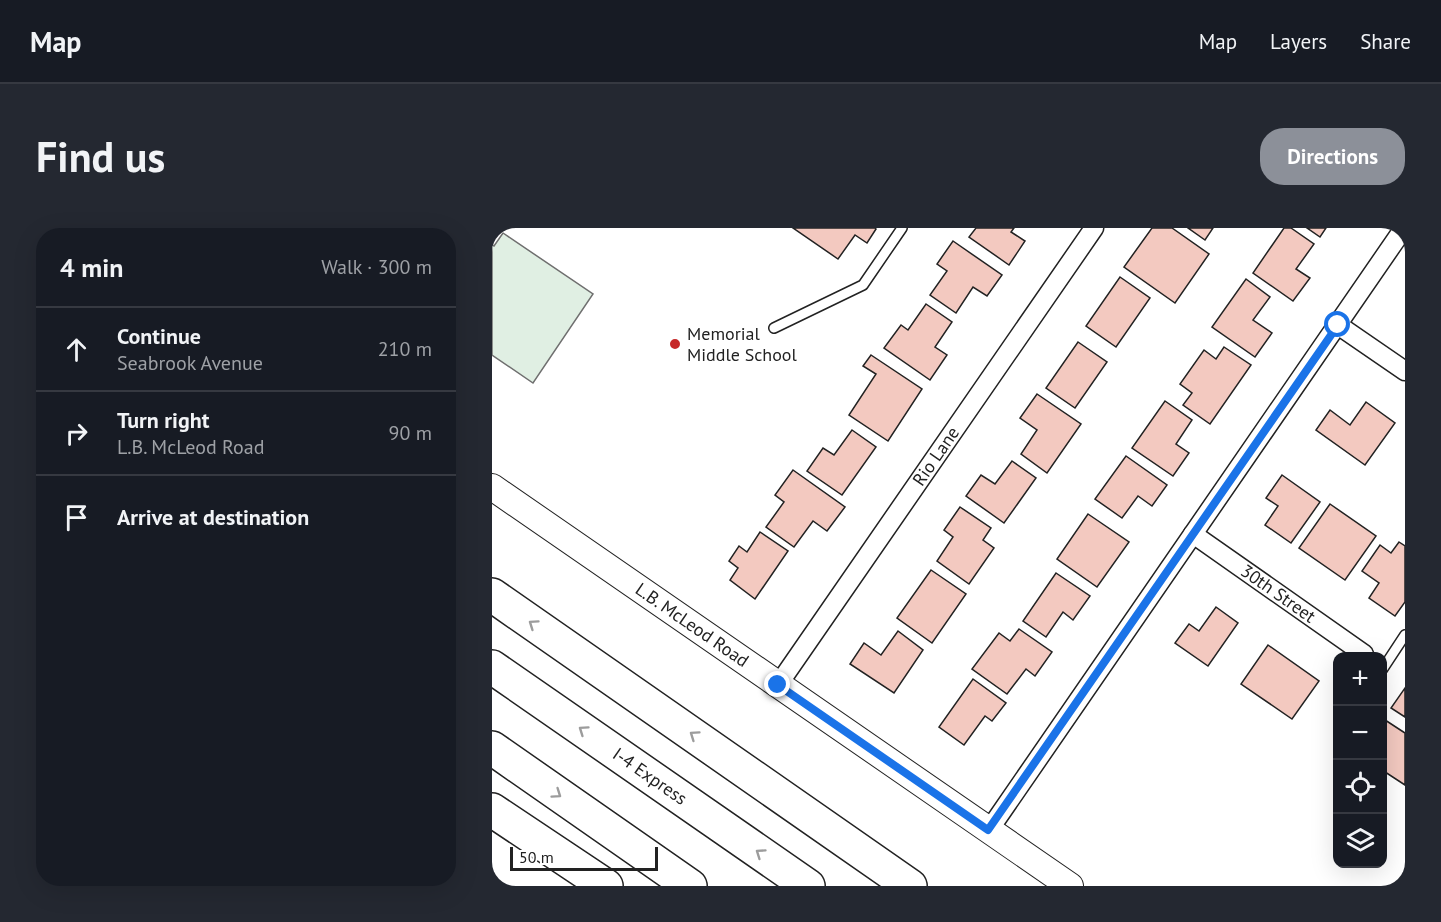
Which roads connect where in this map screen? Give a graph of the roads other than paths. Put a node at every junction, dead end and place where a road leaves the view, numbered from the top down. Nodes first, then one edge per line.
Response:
1 (902, 228) edge
2 (1094, 228) edge
3 (1404, 228) edge
4 (1338, 325) junction
5 (774, 328) dead end
6 (1405, 371) edge
7 (492, 487) edge
8 (1193, 534) junction
9 (492, 595) edge
10 (1405, 636) edge
11 (1361, 652) edge
12 (1387, 664) edge
13 (492, 667) edge
14 (778, 685) junction
15 (492, 748) edge
16 (742, 768) junction
17 (492, 810) edge
18 (988, 830) junction
19 (606, 886) edge
20 (690, 886) edge
21 (808, 886) edge
22 (910, 886) edge
23 (931, 886) edge
24 (1070, 886) edge

1 - 5 lane
2 - 14 street, Rio Lane
3 - 4 street
4 - 6 street
4 - 8 street
7 - 14 street, L.B. McLeod Road
8 - 11 street, 30th Street
8 - 18 street
16 -> 9 highway
10 - 12 lane
21 -> 13 highway, I-4 Express
14 - 18 street, L.B. McLeod Road
15 -> 20 highway
16 - 22 highway
16 - 23 highway
17 - 19 highway
18 - 24 street, L.B. McLeod Road

